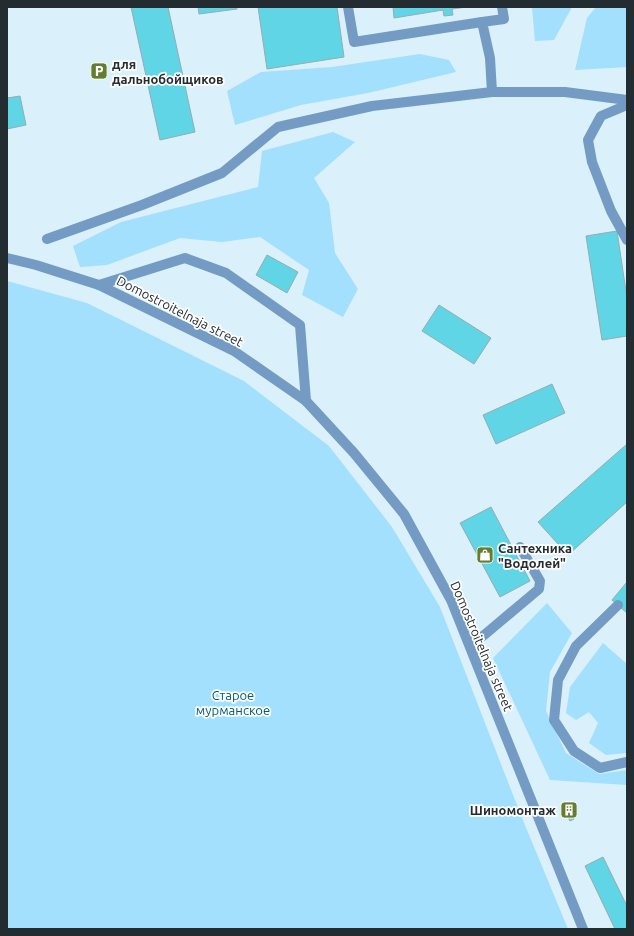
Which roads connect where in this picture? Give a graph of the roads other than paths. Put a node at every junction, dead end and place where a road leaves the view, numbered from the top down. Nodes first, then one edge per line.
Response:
1 (348, 7) edge
2 (502, 7) edge
3 (482, 22) junction
4 (492, 92) junction
5 (627, 100) edge
6 (627, 105) edge
7 (47, 240) dead end
8 (627, 240) edge
9 (7, 258) edge
10 (99, 285) junction
11 (306, 401) junction
12 (520, 547) dead end
13 (618, 605) dead end
14 (468, 641) junction
15 (627, 762) edge
16 (584, 929) edge

1 - 3 street
2 - 3 street
3 - 4 street
4 - 5 street
4 - 7 street
6 - 8 street
9 - 10 street, Domostroitelnaja street
10 - 11 street, Domostroitelnaja street
10 - 11 street
11 - 14 street, Domostroitelnaja street
12 - 14 street
13 - 15 street
14 - 16 street, Domostroitelnaja street

